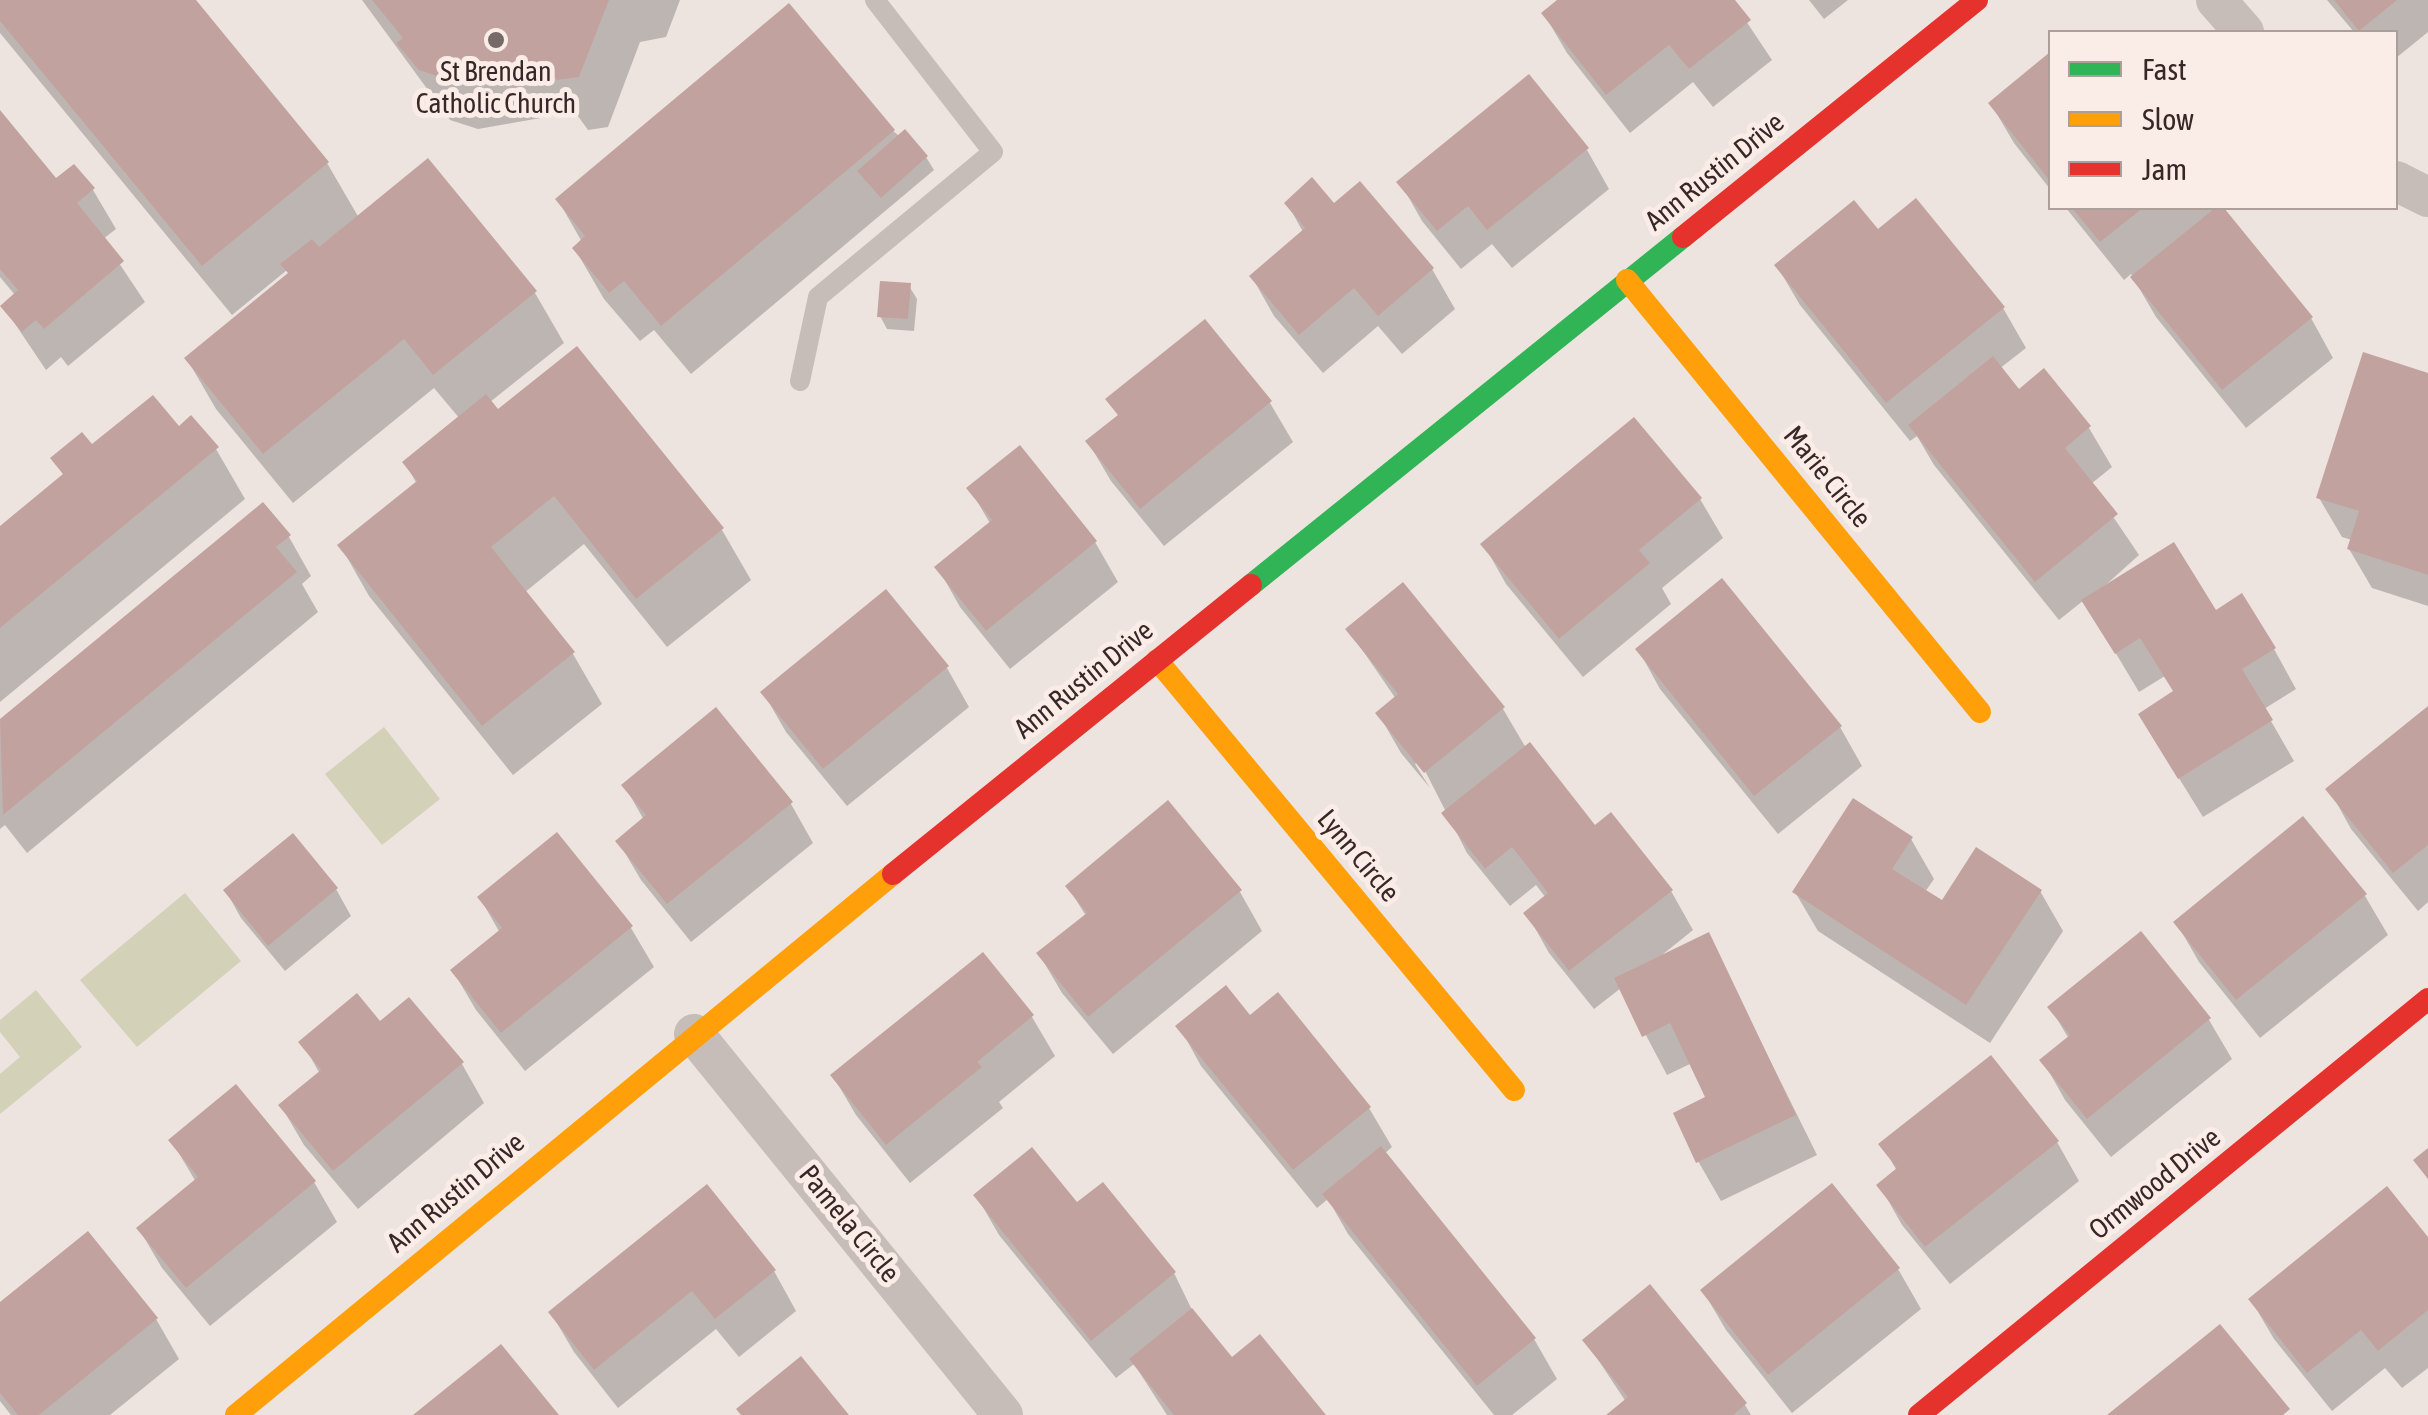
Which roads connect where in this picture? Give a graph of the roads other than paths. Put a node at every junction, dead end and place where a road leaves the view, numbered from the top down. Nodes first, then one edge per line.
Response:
1 (876, 0) edge
2 (1977, 0) edge
3 (2216, 0) edge
4 (2242, 30) edge
5 (2398, 182) edge
6 (2428, 198) edge
7 (1628, 280) junction
8 (800, 381) dead end
9 (1157, 660) junction
10 (1980, 712) dead end
11 (2428, 999) edge
12 (694, 1034) junction
13 (1514, 1090) dead end
14 (236, 1415) edge
15 (1003, 1415) edge
16 (1920, 1415) edge

1 - 8 lane
2 - 7 street, Ann Rustin Drive
3 - 4 street
5 - 6 street
7 - 9 street, Ann Rustin Drive
7 - 10 street, Marie Circle
9 - 12 street, Ann Rustin Drive
9 - 13 street, Lynn Circle
11 - 16 street, Ormwood Drive
12 - 14 street, Ann Rustin Drive
12 - 15 street, Pamela Circle

